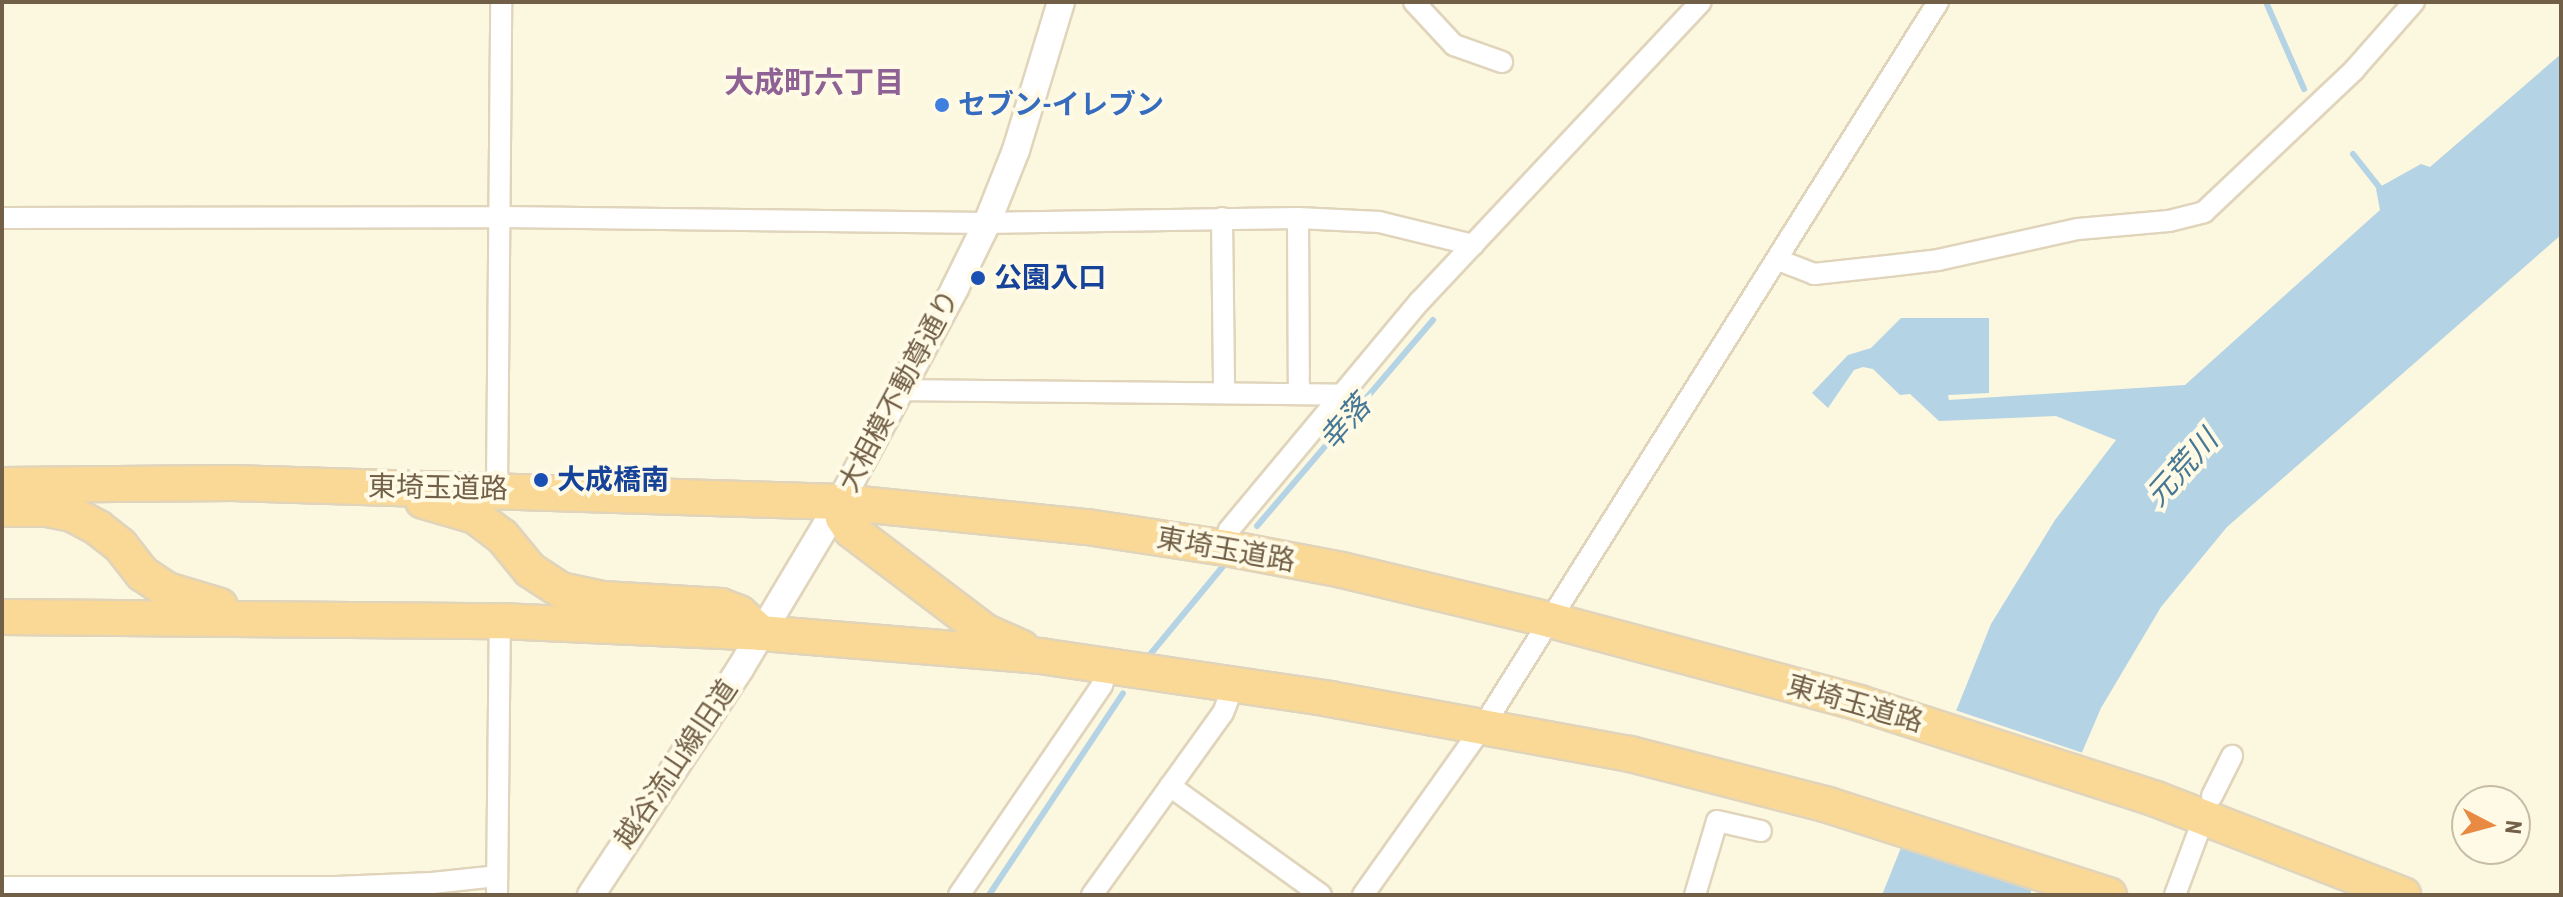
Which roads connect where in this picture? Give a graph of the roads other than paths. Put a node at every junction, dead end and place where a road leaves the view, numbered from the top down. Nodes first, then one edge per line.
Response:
1 (501, 2) edge
2 (1061, 2) edge
3 (1414, 2) edge
4 (1701, 2) edge
5 (1938, 2) edge
6 (2414, 2) edge
7 (1502, 62) dead end
8 (500, 217) junction
9 (2, 218) edge
10 (1222, 218) junction
11 (1298, 218) junction
12 (987, 223) junction
13 (1473, 245) junction
14 (1778, 260) junction
15 (901, 390) junction
16 (1224, 393) junction
17 (1299, 394) junction
18 (1342, 395) junction
19 (2, 485) edge
20 (345, 487) junction
21 (497, 489) junction
22 (840, 502) junction
23 (2, 509) edge
24 (1226, 548) junction
25 (2, 617) edge
26 (284, 618) junction
27 (1550, 620) junction
28 (500, 621) junction
29 (761, 633) junction
30 (1040, 656) junction
31 (1109, 665) junction
32 (1234, 684) junction
33 (1484, 725) junction
34 (2232, 756) dead end
35 (1170, 786) junction
36 (2212, 796) dead end
37 (2201, 825) dead end
38 (1761, 831) dead end
39 (497, 885) edge
40 (2, 887) edge
41 (591, 895) edge
42 (959, 895) edge
43 (1092, 895) edge
44 (1321, 895) edge
45 (1363, 895) edge
46 (1695, 895) edge
47 (2109, 895) edge
48 (2175, 895) edge
49 (2403, 895) edge

1 - 8 street
2 - 12 street, 大相模不動尊通り
3 - 7 street
4 - 13 street
5 - 14 street
6 - 14 street
8 - 9 street
8 - 12 street
8 - 21 street
10 - 11 street
10 - 12 street
10 - 16 street
11 - 13 street
11 - 17 street
12 - 15 street, 大相模不動尊通り
13 - 18 street
14 - 27 street
15 - 16 street
15 - 22 street, 大相模不動尊通り
16 - 17 street
17 - 18 street
18 - 24 street
19 - 20 highway, 東埼玉道路
20 - 21 highway, 東埼玉道路
20 - 29 highway
21 - 22 highway, 東埼玉道路
22 - 24 highway, 東埼玉道路
22 - 29 street, 大相模不動尊通り
22 - 30 highway
23 - 26 highway
24 - 27 highway, 東埼玉道路
25 - 26 highway
26 - 28 highway
27 - 33 street
27 - 49 highway, 東埼玉道路
28 - 29 highway
28 - 39 street
29 - 30 highway
29 - 41 street, 越谷流山線旧道
30 - 31 highway
31 - 32 highway
31 - 42 street
32 - 33 highway
32 - 35 street
33 - 45 street
33 - 47 highway
34 - 36 street
35 - 43 street
35 - 44 street
37 - 48 street
38 - 46 street
39 - 40 street

